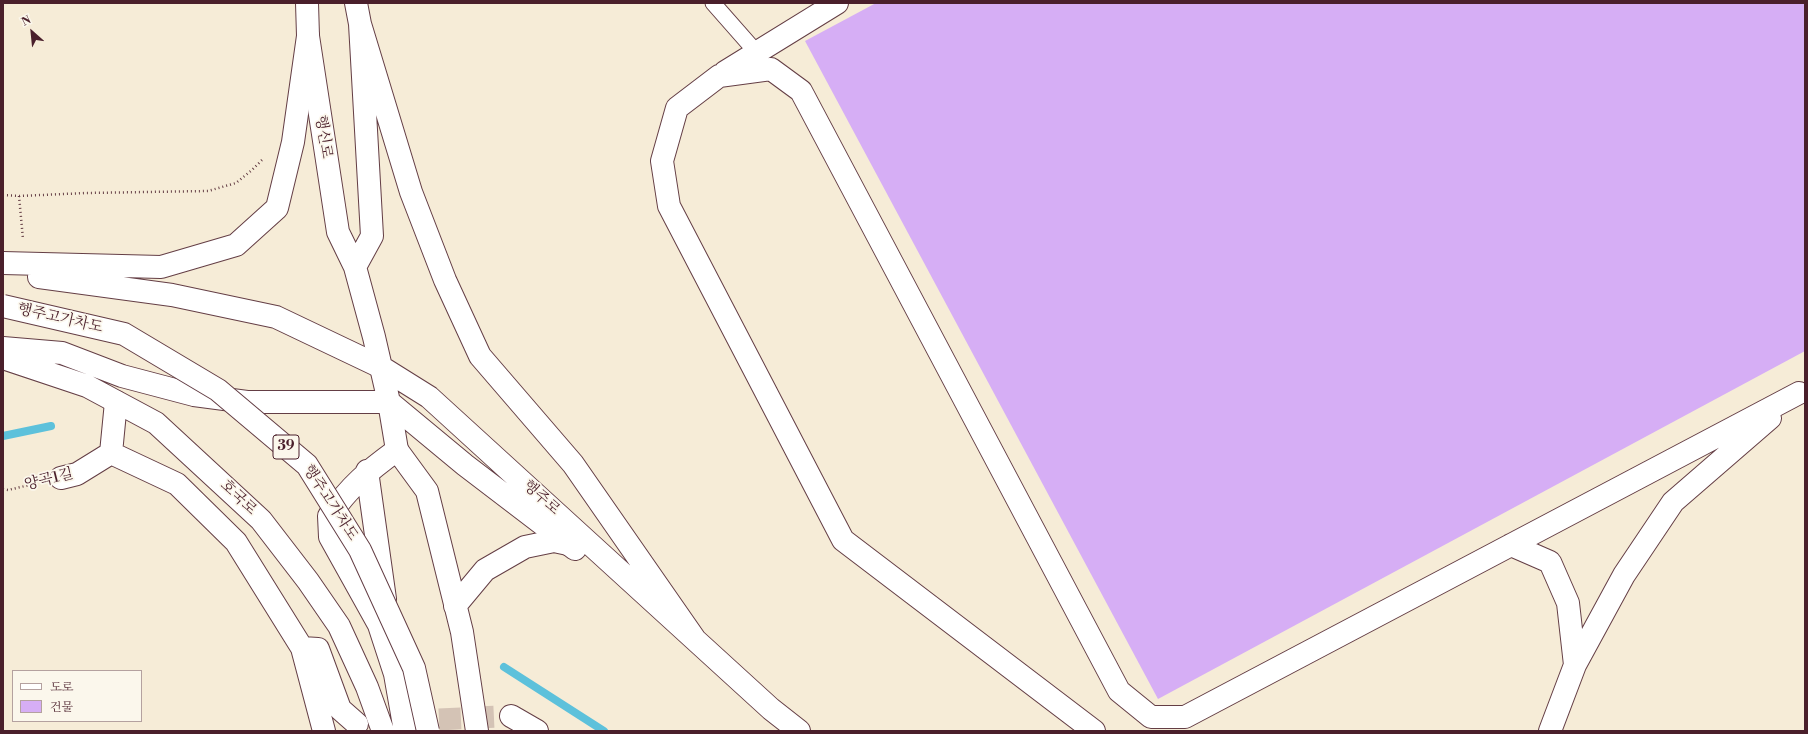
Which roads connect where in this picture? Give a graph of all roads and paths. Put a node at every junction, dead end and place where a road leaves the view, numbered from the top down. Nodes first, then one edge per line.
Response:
1 (306, 3) edge
2 (713, 3) edge
3 (837, 3) edge
4 (358, 13) edge
5 (308, 36) junction
6 (757, 53) junction
7 (719, 76) junction
8 (264, 155) dead end
9 (3, 195) edge
10 (19, 196) junction
11 (3, 263) edge
12 (26, 264) junction
13 (355, 267) junction
14 (3, 272) edge
15 (3, 306) edge
16 (3, 348) edge
17 (3, 358) edge
18 (381, 367) junction
19 (1802, 391) edge
20 (116, 402) junction
21 (389, 402) junction
22 (397, 450) junction
23 (111, 453) junction
24 (367, 471) junction
25 (61, 478) joint
26 (3, 489) edge
27 (568, 544) junction
28 (1511, 545) junction
29 (455, 606) junction
30 (694, 638) junction
31 (302, 648) junction
32 (1574, 665) junction
33 (395, 674) junction
34 (511, 716) tunnel mouth
35 (357, 724) dead end
36 (324, 731) edge
37 (383, 731) edge
38 (405, 731) edge
39 (428, 731) edge
40 (477, 731) edge
41 (537, 731) edge
42 (799, 731) edge
43 (1094, 731) edge
44 (1550, 731) edge

1 - 5 main road, 행신로
2 - 6 lane
3 - 6 main road
4 - 13 main road
4 - 30 main road
5 - 12 main road
5 - 13 main road, 행신로
6 - 7 main road
7 - 28 main road
7 - 43 main road
8 - 10 path
9 - 10 path
10 - 12 path
11 - 12 main road
13 - 18 main road, 행신로
14 - 18 main road, 행주로
15 - 39 main road, 행주고가차도 / 39, bridge
16 - 21 main road
17 - 20 main road, 호국로
18 - 21 main road, 행신로
18 - 30 main road, 행주로
19 - 28 main road
19 - 32 main road
20 - 23 main road
20 - 37 main road, 호국로
21 - 22 main road, 행신로
21 - 27 main road, 행주로
22 - 24 main road
22 - 29 main road
23 - 25 main road, 양곡1길
23 - 31 main road
24 - 33 main road
24 - 33 main road
25 - 26 path, 양곡1길
27 - 29 main road
27 - 30 main road, 행주로
28 - 32 main road
29 - 40 main road
30 - 42 main road, 행주로
31 - 35 main road
31 - 36 main road
32 - 44 main road
33 - 38 main road
34 - 41 main road

